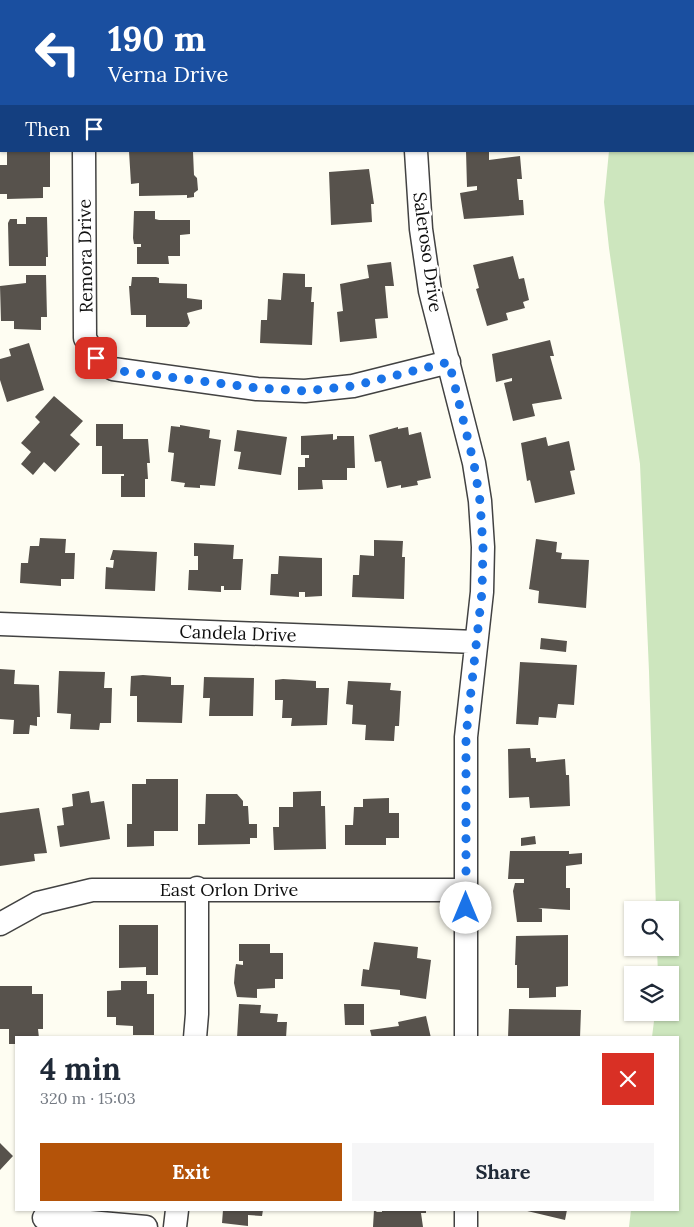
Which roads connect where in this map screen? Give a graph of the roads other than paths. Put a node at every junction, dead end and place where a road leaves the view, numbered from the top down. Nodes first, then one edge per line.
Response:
1 (84, 152) edge
2 (416, 152) edge
3 (449, 362) junction
4 (0, 624) edge
5 (476, 642) junction
6 (197, 888) junction
7 (466, 890) junction
8 (0, 924) edge
9 (195, 1036) edge
10 (466, 1036) edge
11 (177, 1211) edge
12 (466, 1211) edge
13 (44, 1218) dead end
14 (146, 1227) edge
15 (175, 1227) edge
16 (466, 1227) edge

1 - 3 street, Remora Drive
2 - 3 street, Saleroso Drive
3 - 5 street, Saleroso Drive
4 - 5 street, Candela Drive
5 - 7 street, Saleroso Drive
6 - 7 street, East Orlon Drive
6 - 8 street, East Orlon Drive
6 - 9 street
7 - 10 street, Saleroso Drive
11 - 15 street
12 - 16 street
13 - 14 street

